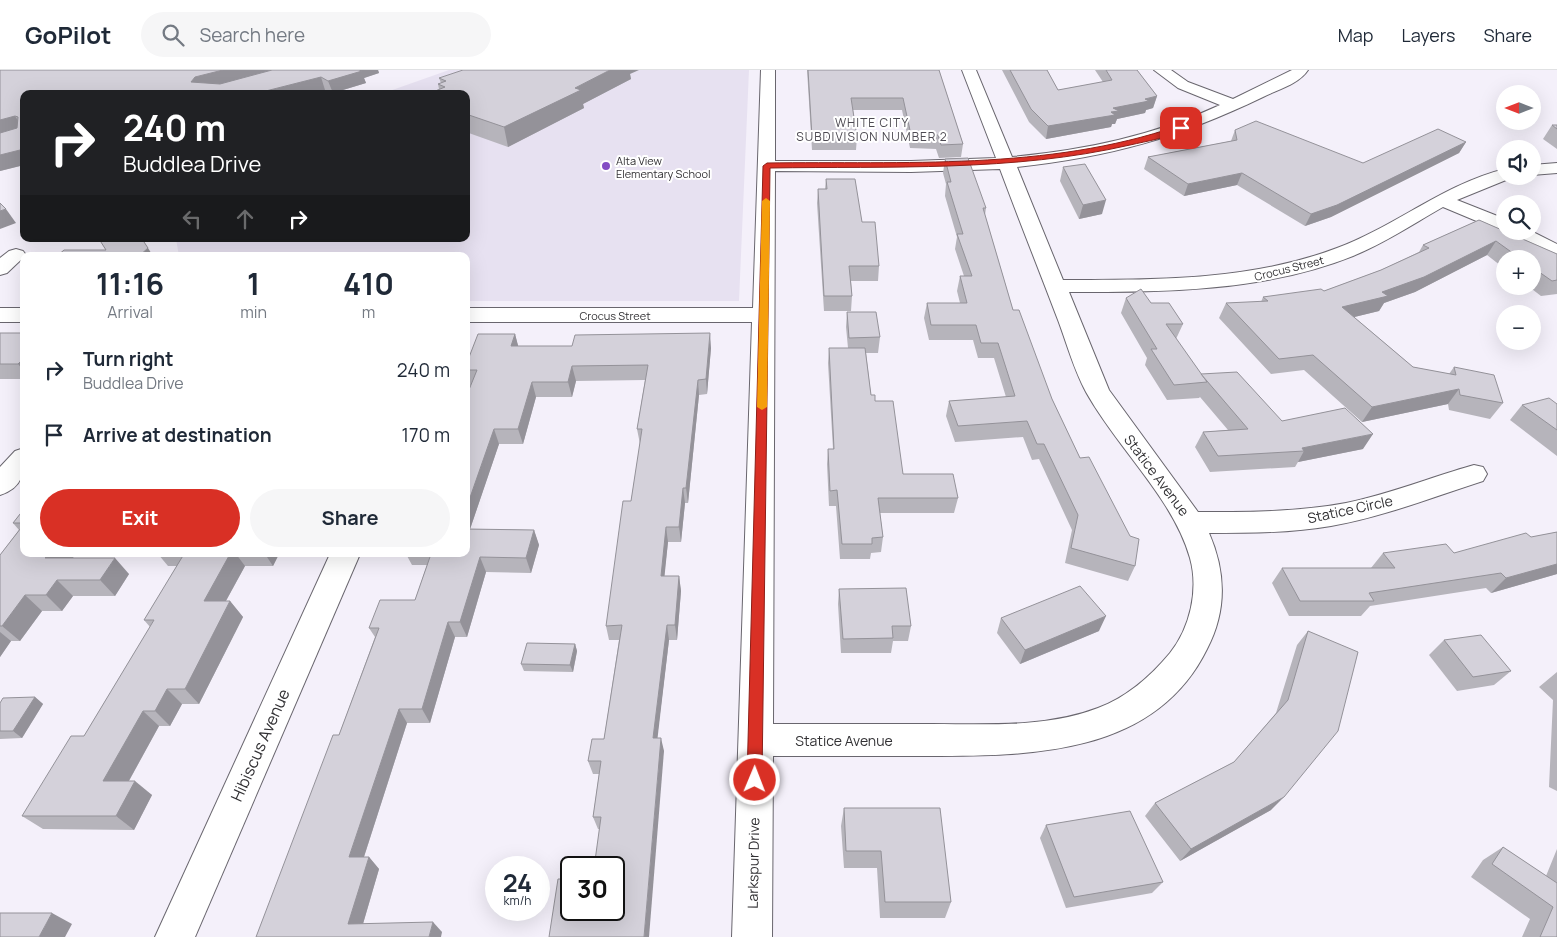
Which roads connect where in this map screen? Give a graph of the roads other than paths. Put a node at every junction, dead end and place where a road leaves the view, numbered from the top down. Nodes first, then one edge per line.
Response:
1 (768, 70) edge
2 (970, 70) edge
3 (1161, 70) edge
4 (1301, 70) edge
5 (1234, 105) junction
6 (1005, 162) junction
7 (767, 166) junction
8 (1557, 168) edge
9 (1541, 169) edge
10 (1496, 177) edge
11 (1444, 201) junction
12 (1496, 222) edge
13 (1534, 240) edge
14 (1557, 252) edge
15 (16, 255) dead end
16 (0, 268) edge
17 (1054, 286) junction
18 (0, 315) edge
19 (20, 315) edge
20 (470, 315) edge
21 (764, 315) junction
22 (20, 462) edge
23 (1474, 474) dead end
24 (0, 485) edge
25 (1192, 523) junction
26 (344, 557) edge
27 (756, 740) junction
28 (175, 937) edge
29 (752, 937) edge

1 - 7 street, Larkspur Drive
2 - 6 street, Statice Avenue
3 - 5 street
4 - 5 street
5 - 6 street
6 - 7 street
6 - 17 street, Statice Avenue
7 - 21 street, Larkspur Drive
8 - 9 street
10 - 11 street, Crocus Street
11 - 12 street
11 - 17 street, Crocus Street
13 - 14 street
15 - 16 street
17 - 25 street, Statice Avenue
18 - 19 street
20 - 21 street, Crocus Street
21 - 27 street, Larkspur Drive
22 - 24 street
23 - 25 street, Statice Circle
25 - 27 street, Statice Avenue
26 - 28 street, Hibiscus Avenue
27 - 29 street, Larkspur Drive

